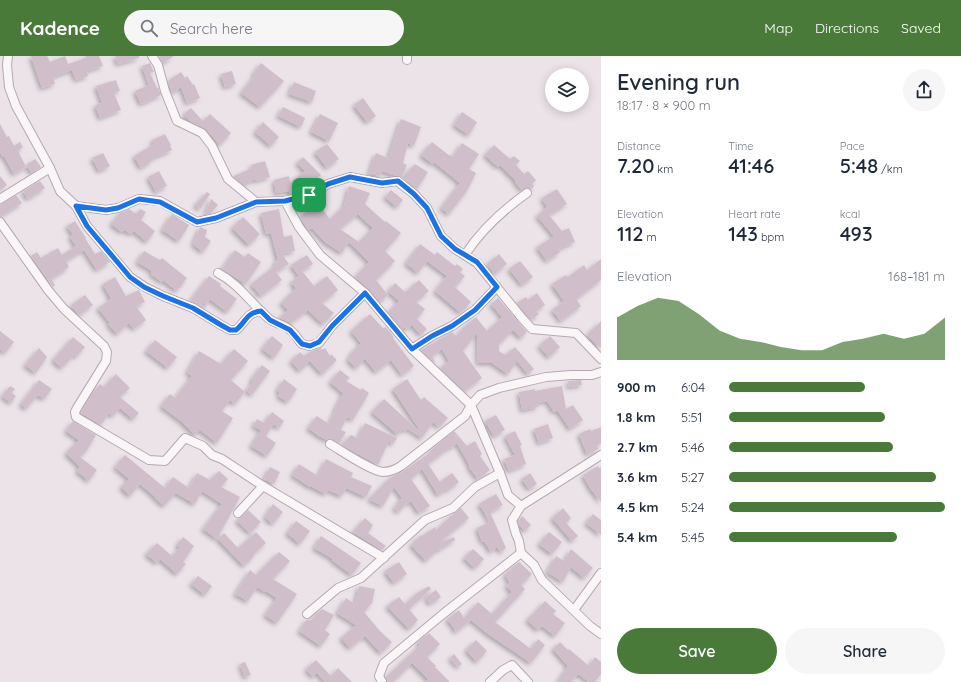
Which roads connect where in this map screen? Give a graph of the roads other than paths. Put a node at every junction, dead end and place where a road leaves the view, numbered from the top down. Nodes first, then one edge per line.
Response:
1 (8, 56) edge
2 (152, 56) edge
3 (4, 64) edge
4 (50, 168) junction
5 (527, 193) dead end
6 (0, 199) edge
7 (285, 201) junction
8 (256, 202) junction
9 (76, 206) junction
10 (0, 222) edge
11 (465, 255) junction
12 (218, 273) dead end
13 (497, 287) junction
14 (365, 293) junction
15 (261, 311) junction
16 (412, 349) junction
17 (601, 358) edge
18 (601, 372) edge
19 (471, 405) junction
20 (330, 444) dead end
21 (601, 455) edge
22 (500, 473) junction
23 (263, 486) junction
24 (521, 506) junction
25 (238, 513) dead end
26 (521, 553) junction
27 (384, 558) junction
28 (601, 573) edge
29 (574, 610) junction
30 (307, 614) dead end
31 (601, 634) edge
32 (382, 682) edge
33 (490, 682) edge
34 (528, 682) edge

1 - 3 street
2 - 8 street
3 - 4 street
4 - 6 street
4 - 9 street
5 - 11 street
7 - 8 street
7 - 11 street
7 - 14 street
8 - 9 street
9 - 15 street
10 - 23 street
11 - 13 street
12 - 15 street
13 - 16 street
13 - 17 street
14 - 15 street
14 - 16 street
16 - 19 street
18 - 19 street
19 - 20 street
19 - 22 street
21 - 24 street
22 - 24 street
22 - 27 street
23 - 25 street
23 - 27 street
24 - 26 street
26 - 29 street
26 - 32 street
27 - 30 street
28 - 29 street
29 - 31 street
33 - 34 street

